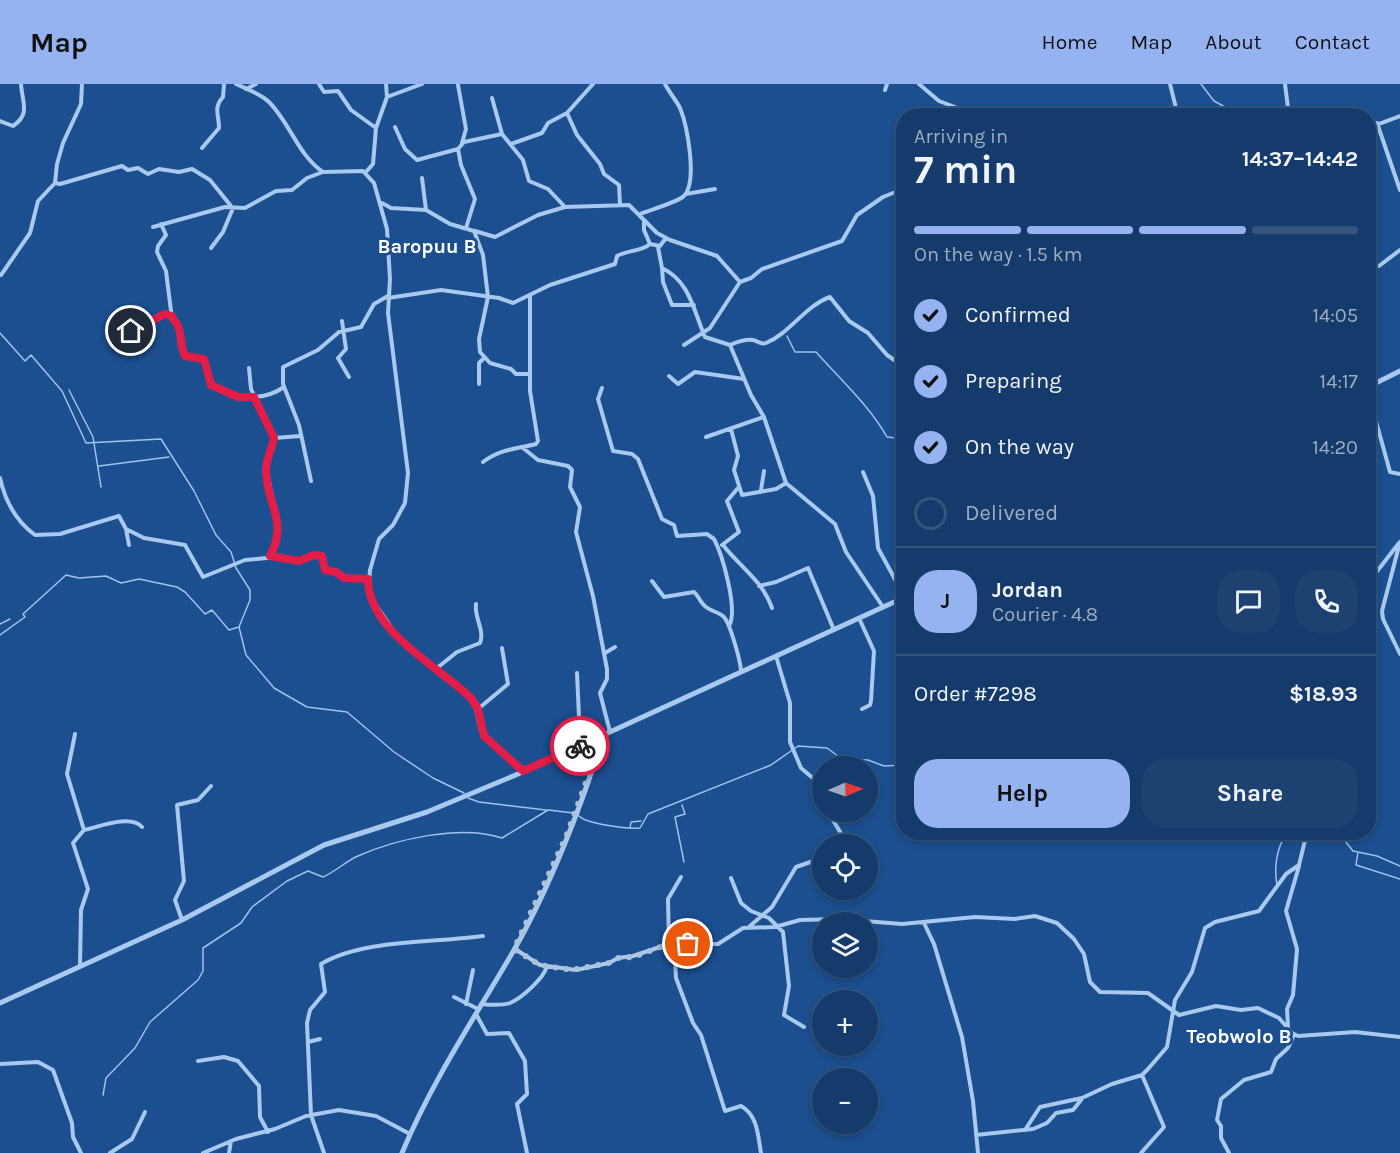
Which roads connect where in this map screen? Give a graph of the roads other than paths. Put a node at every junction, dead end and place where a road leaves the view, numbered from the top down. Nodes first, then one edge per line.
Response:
1 (21, 84) edge
2 (82, 84) edge
3 (224, 84) edge
4 (236, 84) edge
5 (256, 84) edge
6 (319, 84) edge
7 (386, 84) edge
8 (422, 84) edge
9 (593, 84) edge
10 (665, 84) edge
11 (887, 84) edge
12 (919, 84) edge
13 (1170, 84) edge
14 (1286, 84) edge
15 (458, 85) edge
16 (246, 89) junction
17 (885, 90) dead end
18 (387, 97) junction
19 (492, 98) dead end
20 (957, 108) edge
21 (1176, 108) edge
22 (1288, 108) edge
23 (567, 113) junction
24 (1400, 116) edge
25 (0, 121) edge
26 (1377, 123) joint
27 (395, 127) dead end
28 (376, 128) junction
29 (502, 134) junction
30 (462, 144) junction
31 (510, 144) junction
32 (202, 148) dead end
33 (458, 149) junction
34 (323, 172) junction
35 (366, 173) junction
36 (422, 178) dead end
37 (55, 183) junction
38 (715, 189) dead end
39 (1400, 190) edge
40 (896, 192) edge
41 (686, 194) junction
42 (382, 203) junction
43 (620, 205) junction
44 (232, 207) junction
45 (565, 207) junction
46 (426, 210) junction
47 (640, 214) junction
48 (644, 219) junction
49 (161, 224) junction
50 (153, 227) dead end
51 (466, 228) junction
52 (474, 231) junction
53 (666, 238) junction
54 (650, 244) junction
55 (658, 247) junction
56 (211, 248) dead end
57 (1400, 250) edge
58 (1376, 266) edge
59 (662, 268) junction
60 (1, 275) edge
61 (740, 282) junction
62 (530, 296) junction
63 (388, 297) junction
64 (488, 297) junction
65 (695, 306) junction
66 (172, 316) junction
67 (342, 321) dead end
68 (342, 331) junction
69 (703, 333) junction
70 (121, 334) dead end
71 (684, 345) dead end
72 (730, 345) junction
73 (483, 359) junction
74 (896, 361) edge
75 (249, 368) dead end
76 (1400, 371) edge
77 (530, 374) junction
78 (349, 376) dead end
79 (669, 376) dead end
80 (744, 379) junction
81 (1376, 383) edge
82 (479, 384) dead end
83 (285, 387) junction
84 (602, 388) dead end
85 (254, 397) junction
86 (764, 417) junction
87 (1376, 421) edge
88 (731, 429) junction
89 (301, 436) junction
90 (706, 437) dead end
91 (274, 438) junction
92 (523, 448) junction
93 (483, 462) dead end
94 (764, 471) dead end
95 (863, 472) dead end
96 (1400, 474) edge
97 (0, 478) edge
98 (311, 481) dead end
99 (786, 483) junction
100 (739, 488) junction
101 (761, 490) junction
102 (126, 529) junction
103 (1400, 542) edge
104 (129, 545) dead end
105 (720, 545) junction
106 (270, 556) junction
107 (1376, 573) edge
108 (368, 579) junction
109 (652, 581) dead end
110 (896, 583) edge
111 (759, 586) junction
112 (896, 600) edge
113 (476, 604) dead end
114 (883, 607) junction
115 (772, 608) dead end
116 (859, 618) junction
117 (729, 624) junction
118 (834, 630) junction
119 (615, 647) dead end
120 (502, 648) dead end
121 (605, 653) junction
122 (1400, 654) edge
123 (776, 656) junction
124 (437, 668) junction
125 (741, 670) junction
126 (577, 673) dead end
127 (478, 709) junction
128 (862, 709) dead end
129 (610, 732) junction
130 (75, 734) dead end
131 (603, 736) junction
132 (593, 740) junction
133 (523, 771) junction
134 (812, 777) edge
135 (211, 786) dead end
136 (142, 827) dead end
137 (84, 830) junction
138 (1305, 840) edge
139 (812, 861) edge
140 (1299, 865) junction
141 (681, 877) dead end
142 (731, 878) dead end
143 (762, 915) junction
144 (182, 920) junction
145 (924, 923) junction
146 (778, 926) junction
147 (749, 927) junction
148 (483, 936) dead end
149 (669, 944) junction
150 (514, 949) junction
151 (547, 966) junction
152 (80, 967) junction
153 (473, 970) dead end
154 (454, 997) dead end
155 (0, 1003) edge
156 (466, 1004) junction
157 (478, 1008) junction
158 (1174, 1014) junction
159 (804, 1027) dead end
160 (1289, 1029) junction
161 (1294, 1035) junction
162 (1400, 1037) edge
163 (320, 1039) dead end
164 (308, 1042) junction
165 (198, 1061) dead end
166 (0, 1064) edge
167 (1142, 1075) junction
168 (1082, 1098) junction
169 (145, 1112) dead end
170 (311, 1115) junction
171 (1025, 1130) junction
172 (268, 1132) junction
173 (410, 1134) junction
174 (976, 1135) junction
175 (232, 1141) junction
176 (81, 1153) edge
177 (110, 1153) edge
178 (203, 1153) edge
179 (229, 1153) edge
180 (324, 1153) edge
181 (402, 1153) edge
182 (527, 1153) edge
183 (761, 1153) edge
184 (978, 1153) edge
185 (1141, 1153) edge
186 (1229, 1153) edge

1 - 25 street
2 - 37 street
3 - 32 street
4 - 16 street
5 - 16 street
6 - 28 street
7 - 18 street
8 - 18 street
9 - 23 street
10 - 41 street
11 - 17 street
12 - 20 street
13 - 21 street
14 - 22 street
15 - 30 street
16 - 34 street
18 - 28 street
19 - 29 street
23 - 31 street
23 - 43 street
24 - 26 street
26 - 39 street
27 - 33 street
28 - 35 street
29 - 30 street
29 - 31 street
30 - 33 street
31 - 45 street
33 - 51 street
34 - 35 street
34 - 44 street
35 - 42 street
36 - 46 street
37 - 44 street
37 - 60 street
38 - 41 street
40 - 61 street
41 - 47 street
42 - 46 street
42 - 63 street
43 - 45 street
43 - 47 street
44 - 49 street
44 - 56 street
45 - 52 street
46 - 51 street
47 - 48 street
48 - 53 street
48 - 54 street
49 - 50 street
49 - 66 street
51 - 52 street
52 - 64 street
53 - 55 street
53 - 61 street
54 - 55 street
54 - 62 street
55 - 59 street
57 - 58 street
59 - 65 street
59 - 65 street
61 - 69 street
62 - 64 street
62 - 77 street
63 - 64 street
63 - 68 street
63 - 108 street
64 - 73 street
65 - 69 street
66 - 70 street
66 - 85 street
67 - 68 street
68 - 78 street
68 - 83 street
69 - 71 street
69 - 72 street
72 - 74 street
72 - 80 street
73 - 77 street
73 - 82 street
75 - 85 street
76 - 81 street
77 - 92 street
79 - 80 street
80 - 86 street
83 - 85 street
83 - 89 street
84 - 105 street
85 - 91 street
86 - 88 street
86 - 99 street
87 - 96 street
88 - 90 street
88 - 100 street
89 - 91 street
89 - 98 street
91 - 106 street
92 - 93 street
92 - 121 street
94 - 101 street
95 - 110 street
97 - 102 street
99 - 101 street
99 - 114 street
100 - 101 street
100 - 105 street
102 - 104 street
102 - 106 street
103 - 107 street
103 - 122 street
105 - 111 street
105 - 117 street
106 - 108 street
108 - 124 street
109 - 117 street
111 - 115 street
111 - 118 street
112 - 114 street
113 - 124 street
114 - 116 street
116 - 118 street
116 - 128 street
117 - 125 street
118 - 123 street
119 - 121 street
120 - 127 street
121 - 129 street
123 - 125 street
123 - 134 street
124 - 127 street
125 - 129 street
126 - 132 street
127 - 133 street
129 - 131 street
130 - 137 street
131 - 132 street
131 - 150 street
132 - 133 street
133 - 144 street
135 - 144 street
136 - 137 street
137 - 152 street
138 - 140 street
139 - 143 street
140 - 158 street
140 - 160 street
141 - 149 street
142 - 143 street
143 - 146 street
143 - 147 street
144 - 152 street
145 - 146 street
145 - 158 street
145 - 174 street
146 - 147 street
146 - 159 street
147 - 149 street
148 - 164 street
149 - 151 street
149 - 183 street
150 - 151 street
150 - 157 street
151 - 157 street
152 - 155 street
153 - 156 street
154 - 156 street
156 - 157 street
157 - 173 street
157 - 182 street
158 - 160 street
158 - 167 street
160 - 161 street
161 - 162 street
161 - 186 street
163 - 164 street
164 - 170 street
165 - 172 street
166 - 176 street
167 - 168 street
167 - 185 street
168 - 171 street
168 - 171 street
169 - 177 street
170 - 172 street
170 - 173 street
170 - 180 street
171 - 174 street
172 - 175 street
173 - 181 street
174 - 184 street
175 - 178 street
175 - 179 street

